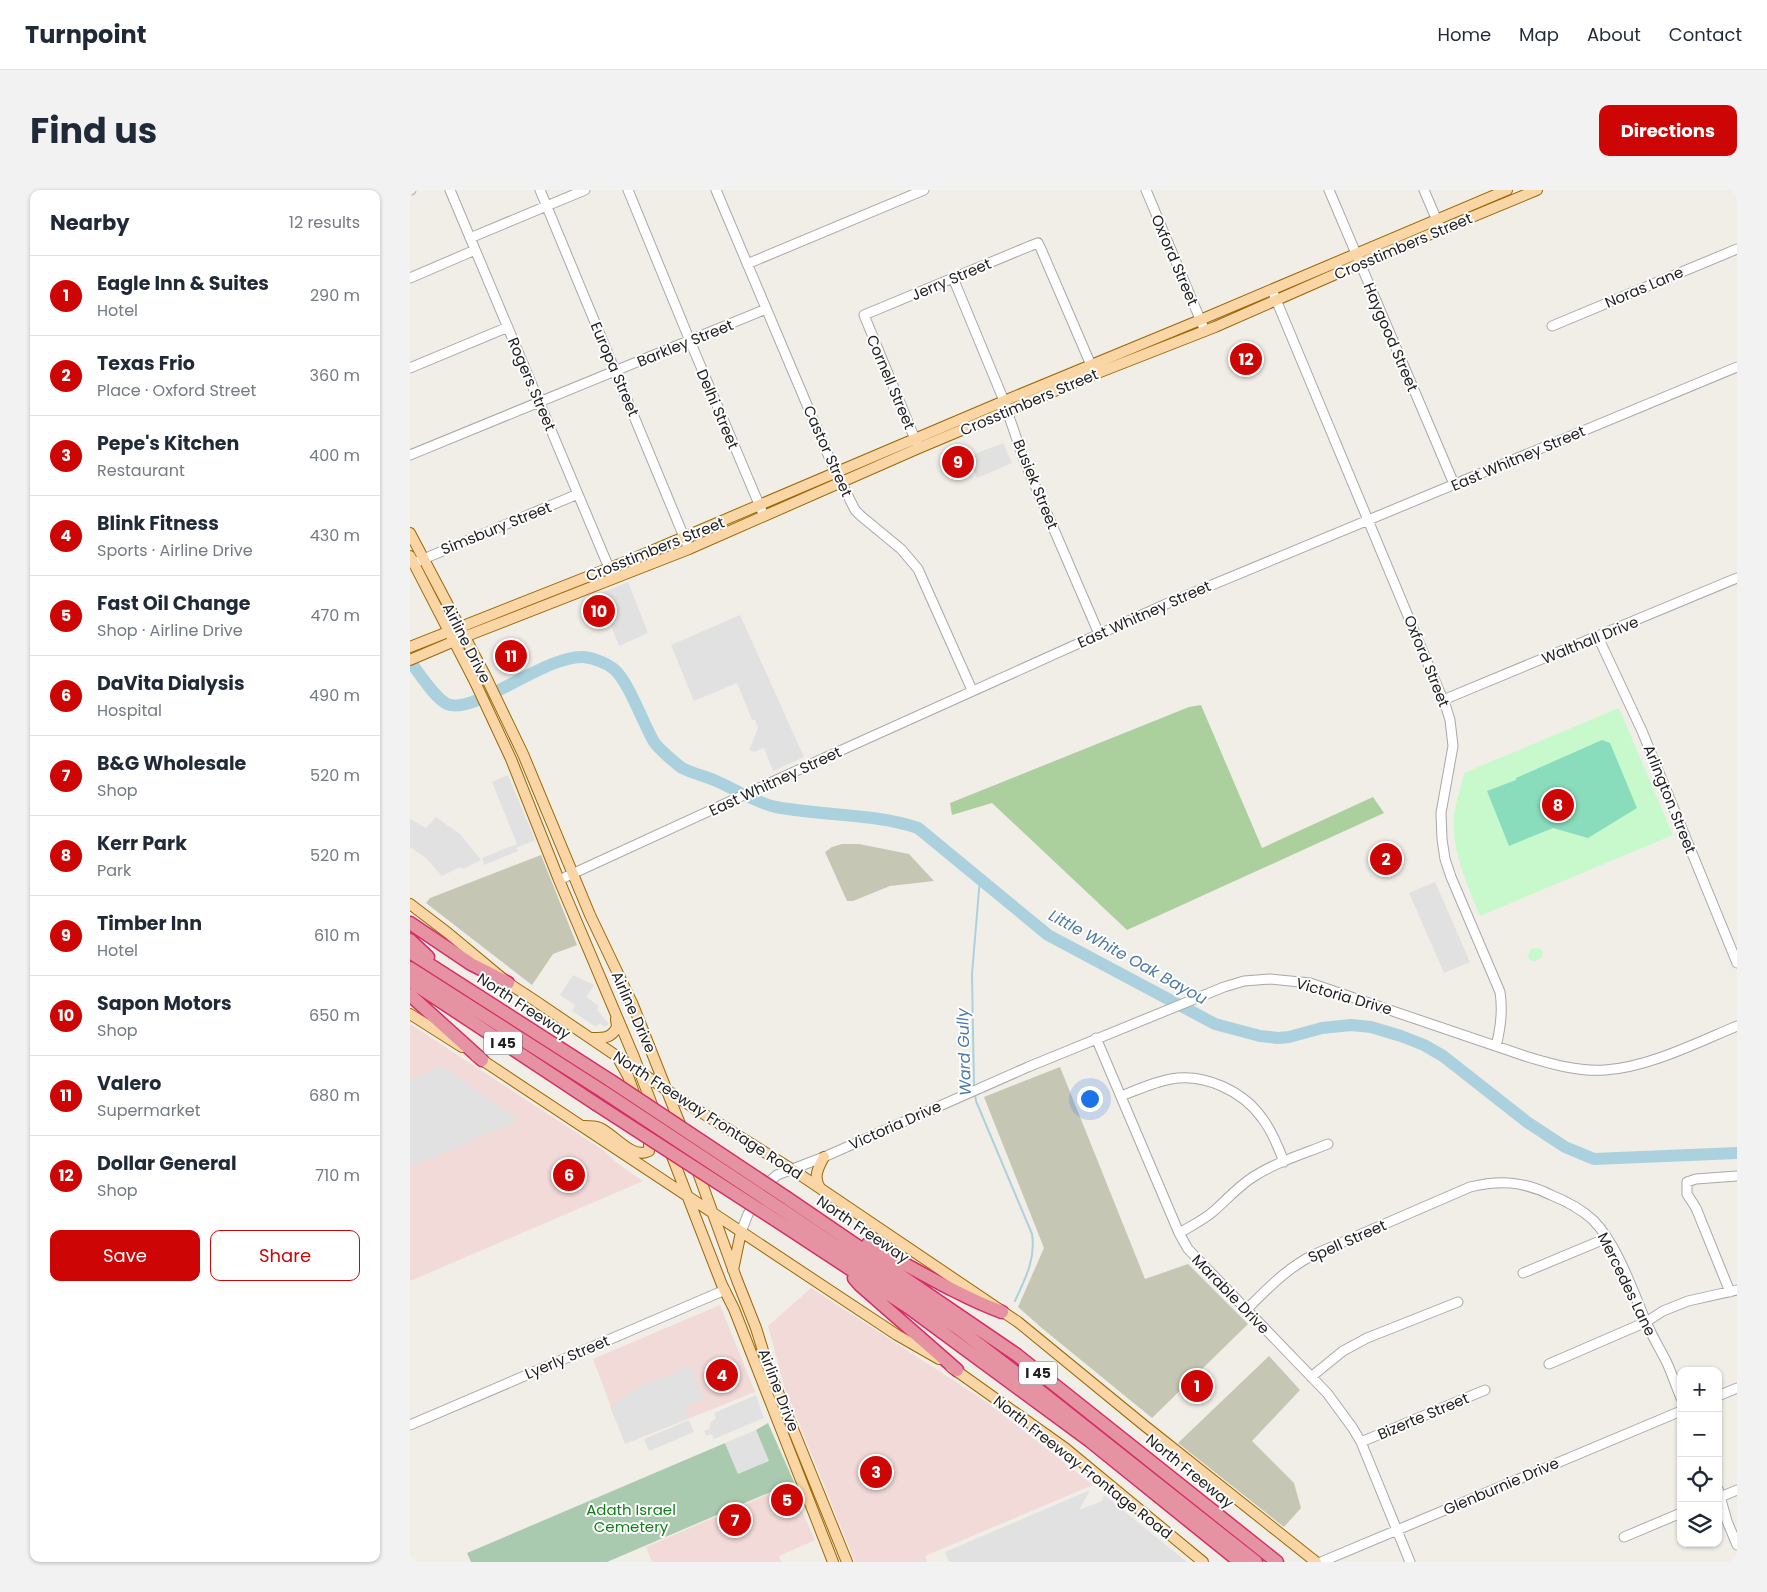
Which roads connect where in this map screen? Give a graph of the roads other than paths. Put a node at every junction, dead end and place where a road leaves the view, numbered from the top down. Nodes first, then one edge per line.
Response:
1 (450, 190) edge
2 (540, 190) edge
3 (585, 190) edge
4 (628, 190) edge
5 (716, 190) edge
6 (924, 190) edge
7 (1146, 190) edge
8 (1329, 190) edge
9 (1424, 190) edge
10 (1507, 190) edge
11 (1537, 190) edge
12 (1520, 193) edge
13 (546, 206) junction
14 (1439, 226) junction
15 (470, 238) junction
16 (1737, 249) edge
17 (476, 250) junction
18 (1358, 258) junction
19 (747, 264) junction
20 (410, 278) edge
21 (953, 278) junction
22 (1272, 290) junction
23 (1276, 300) junction
24 (766, 309) junction
25 (864, 315) joint
26 (1200, 320) junction
27 (1552, 326) dead end
28 (508, 327) junction
29 (1205, 330) junction
30 (690, 341) junction
31 (1737, 367) edge
32 (410, 368) edge
33 (1092, 369) junction
34 (616, 371) junction
35 (1004, 401) junction
36 (540, 402) junction
37 (1008, 412) junction
38 (917, 443) junction
39 (410, 455) edge
40 (838, 476) junction
41 (1454, 484) junction
42 (578, 494) junction
43 (760, 506) junction
44 (764, 516) junction
45 (1369, 519) junction
46 (410, 533) edge
47 (684, 537) junction
48 (689, 549) junction
49 (424, 558) junction
50 (412, 559) edge
51 (609, 568) junction
52 (614, 578) junction
53 (1737, 578) edge
54 (550, 592) junction
55 (555, 603) junction
56 (459, 628) junction
57 (448, 632) junction
58 (1099, 634) junction
59 (464, 637) junction
60 (1598, 637) junction
61 (454, 642) junction
62 (415, 646) edge
63 (410, 660) edge
64 (972, 690) junction
65 (1444, 700) junction
66 (523, 754) junction
67 (511, 759) junction
68 (572, 873) junction
69 (559, 880) junction
70 (410, 904) edge
71 (410, 923) edge
72 (598, 933) junction
73 (584, 938) junction
74 (410, 940) edge
75 (410, 952) edge
76 (1737, 963) edge
77 (410, 968) edge
78 (452, 979) junction
79 (410, 981) edge
80 (508, 983) junction
81 (410, 995) edge
82 (410, 1014) edge
83 (616, 1015) junction
84 (1737, 1026) edge
85 (588, 1037) junction
86 (1096, 1038) junction
87 (1496, 1046) junction
88 (617, 1057) junction
89 (482, 1060) junction
90 (639, 1072) junction
91 (668, 1090) junction
92 (1121, 1096) junction
93 (580, 1125) junction
94 (1328, 1144) dead end
95 (824, 1157) junction
96 (1284, 1162) junction
97 (793, 1170) junction
98 (1737, 1176) edge
99 (821, 1189) junction
100 (1463, 1189) joint
101 (687, 1195) junction
102 (781, 1209) junction
103 (713, 1213) junction
104 (813, 1214) junction
105 (741, 1232) junction
106 (1178, 1233) junction
107 (1607, 1238) junction
108 (757, 1242) junction
109 (736, 1257) junction
110 (842, 1264) junction
111 (733, 1270) junction
112 (1523, 1273) dead end
113 (725, 1290) junction
114 (1734, 1291) edge
115 (1458, 1302) dead end
116 (1246, 1310) junction
117 (750, 1312) junction
118 (1002, 1312) junction
119 (1646, 1322) junction
120 (1549, 1364) dead end
121 (957, 1370) junction
122 (1311, 1377) junction
123 (775, 1384) junction
124 (764, 1388) junction
125 (1677, 1388) edge
126 (1737, 1388) edge
127 (1485, 1390) dead end
128 (1722, 1394) edge
129 (1679, 1412) edge
130 (410, 1424) edge
131 (1361, 1442) junction
132 (815, 1482) junction
133 (803, 1487) junction
134 (1737, 1490) edge
135 (1722, 1493) edge
136 (1721, 1502) edge
137 (1677, 1515) edge
138 (1397, 1529) junction
139 (1624, 1537) dead end
140 (1737, 1545) edge
141 (833, 1562) edge
142 (847, 1562) edge
143 (1203, 1562) edge
144 (1240, 1562) edge
145 (1256, 1562) edge
146 (1278, 1562) edge
147 (1316, 1562) edge
148 (1321, 1562) edge
149 (1410, 1562) edge

1 - 15 street, Rogers Street
2 - 13 street, Europa Street
3 - 13 street
4 - 30 street, Delhi Street
5 - 19 street, Castor Street
6 - 19 street
7 - 26 street, Oxford Street
8 - 18 street, Haygood Street
9 - 14 street
10 - 14 main road, Crosstimbers Street
11 - 12 main road, Crosstimbers Street
12 - 14 main road, Crosstimbers Street
13 - 15 street
13 - 34 street, Europa Street
14 - 18 main road, Crosstimbers Street
15 - 17 street, Rogers Street
16 - 27 street, Noras Lane
17 - 20 street
17 - 28 street, Rogers Street
18 - 22 main road, Crosstimbers Street
18 - 23 main road, Crosstimbers Street
18 - 41 street, Haygood Street
19 - 24 street, Castor Street
21 - 25 street, Jerry Street
21 - 33 street, Jerry Street
21 - 35 street, Busiek Street
22 - 23 street, Oxford Street
22 - 26 main road, Crosstimbers Street
23 - 29 main road, Crosstimbers Street
23 - 45 street, Oxford Street
24 - 30 street, Barkley Street
24 - 40 street, Castor Street
25 - 38 street, Cornell Street
26 - 29 street, Oxford Street
26 - 33 main road, Crosstimbers Street
28 - 32 street
28 - 36 street, Rogers Street
29 - 33 main road, Crosstimbers Street
30 - 34 street, Barkley Street
30 - 43 street, Delhi Street
31 - 41 street, East Whitney Street
33 - 35 main road, Crosstimbers Street
33 - 37 main road, Crosstimbers Street
34 - 36 street, Barkley Street
34 - 47 street, Europa Street
35 - 37 street, Busiek Street
35 - 38 main road, Crosstimbers Street
36 - 39 street, Barkley Street
36 - 42 street, Rogers Street
37 - 38 main road, Crosstimbers Street
37 - 58 street, Busiek Street
38 - 40 main road, Crosstimbers Street
40 - 43 main road, Crosstimbers Street
40 - 44 main road, Crosstimbers Street
40 - 64 street, Castor Street
41 - 45 street, East Whitney Street
42 - 49 street, Simsbury Street
42 - 51 street, Rogers Street
43 - 44 street, Delhi Street
43 - 47 main road, Crosstimbers Street
44 - 48 main road, Crosstimbers Street
45 - 58 street, East Whitney Street
45 - 65 street, Oxford Street
46 - 49 main road, Airline Drive
47 - 48 street, Europa Street
47 - 51 main road, Crosstimbers Street
48 - 52 main road, Crosstimbers Street
49 - 50 street, Simsbury Street
49 - 56 main road, Airline Drive
50 - 57 main road, Airline Drive
51 - 52 street, Rogers Street
51 - 54 main road, Crosstimbers Street
52 - 55 main road, Crosstimbers Street
53 - 60 street, Walthall Drive
54 - 55 main road
54 - 56 main road, Crosstimbers Street
55 - 59 main road, Crosstimbers Street
56 - 57 main road, Crosstimbers Street
56 - 59 main road, Airline Drive
57 - 61 main road, Airline Drive
57 - 62 main road, Crosstimbers Street
58 - 64 street, East Whitney Street
59 - 61 main road, Crosstimbers Street
59 - 66 main road, Airline Drive
60 - 65 street, Walthall Drive
60 - 76 street, Arlington Street
61 - 63 main road, Crosstimbers Street
61 - 67 main road, Airline Drive
64 - 68 street, East Whitney Street
65 - 87 street, Oxford Street
66 - 67 main road
66 - 68 main road, Airline Drive
67 - 69 main road, Airline Drive
68 - 69 street, East Whitney Street
68 - 72 main road, Airline Drive
69 - 73 main road, Airline Drive
70 - 80 main road, North Freeway Frontage Road
71 - 80 highway
72 - 73 main road
72 - 91 main road, Airline Drive
73 - 83 main road, Airline Drive
74 - 78 highway
75 - 78 highway, North Freeway / I 45
77 - 102 highway, North Freeway, bridge
78 - 102 highway, North Freeway / I 45, bridge
79 - 102 highway, North Freeway / I 45, bridge
80 - 85 main road, North Freeway Frontage Road
81 - 89 highway
82 - 89 main road, North Freeway Frontage Road
83 - 85 main road
83 - 90 main road, Airline Drive
84 - 87 street, Victoria Drive
85 - 88 main road, North Freeway Frontage Road
86 - 87 street, Victoria Drive
86 - 92 street, Marable Drive
86 - 95 street, Victoria Drive
88 - 90 main road, North Freeway Frontage Road
88 - 93 main road
89 - 93 main road, North Freeway Frontage Road
90 - 91 main road, North Freeway Frontage Road
90 - 101 main road, Airline Drive
91 - 97 main road, North Freeway Frontage Road
91 - 103 main road, Airline Drive
92 - 96 street
92 - 106 street, Marable Drive
93 - 101 main road, North Freeway Frontage Road
94 - 96 street
95 - 97 street, Victoria Drive
95 - 99 main road
96 - 106 street
97 - 99 main road, North Freeway Frontage Road
97 - 105 street, Victoria Drive
98 - 114 street
99 - 118 main road, North Freeway Frontage Road
100 - 107 street, Mercedes Lane
100 - 116 street, Spell Street
101 - 103 main road, North Freeway Frontage Road
101 - 113 main road, Airline Drive
102 - 104 highway, North Freeway / I 45
102 - 110 highway, North Freeway / I 45
102 - 145 highway, North Freeway
103 - 105 main road, North Freeway Frontage Road
103 - 111 main road, Airline Drive
104 - 118 highway
104 - 146 highway, North Freeway / I 45
105 - 108 main road, North Freeway Frontage Road
105 - 109 main road
106 - 116 street, Marable Drive
107 - 112 street
107 - 119 street, Mercedes Lane
108 - 109 main road
108 - 121 main road, North Freeway Frontage Road
109 - 111 main road
110 - 121 highway
110 - 144 highway, North Freeway / I 45
111 - 117 main road, Airline Drive
113 - 117 main road
113 - 124 main road, Airline Drive
113 - 130 street, Lyerly Street
114 - 119 street
115 - 122 street
116 - 122 street, Marable Drive
117 - 123 main road, Airline Drive
118 - 147 main road, North Freeway Frontage Road
119 - 120 street
119 - 125 street, Mercedes Lane
121 - 143 main road, North Freeway Frontage Road
122 - 131 street, Marable Drive
123 - 124 main road
123 - 132 main road, Airline Drive
124 - 133 main road, Airline Drive
126 - 128 street
127 - 131 street, Bizerte Street
129 - 138 street, Glenburnie Drive
131 - 138 street, Marable Drive
132 - 133 main road
132 - 142 main road, Airline Drive
133 - 141 main road, Airline Drive
134 - 135 street
136 - 140 street
137 - 139 street
138 - 148 street, Glenburnie Drive
138 - 149 street, Marable Drive

